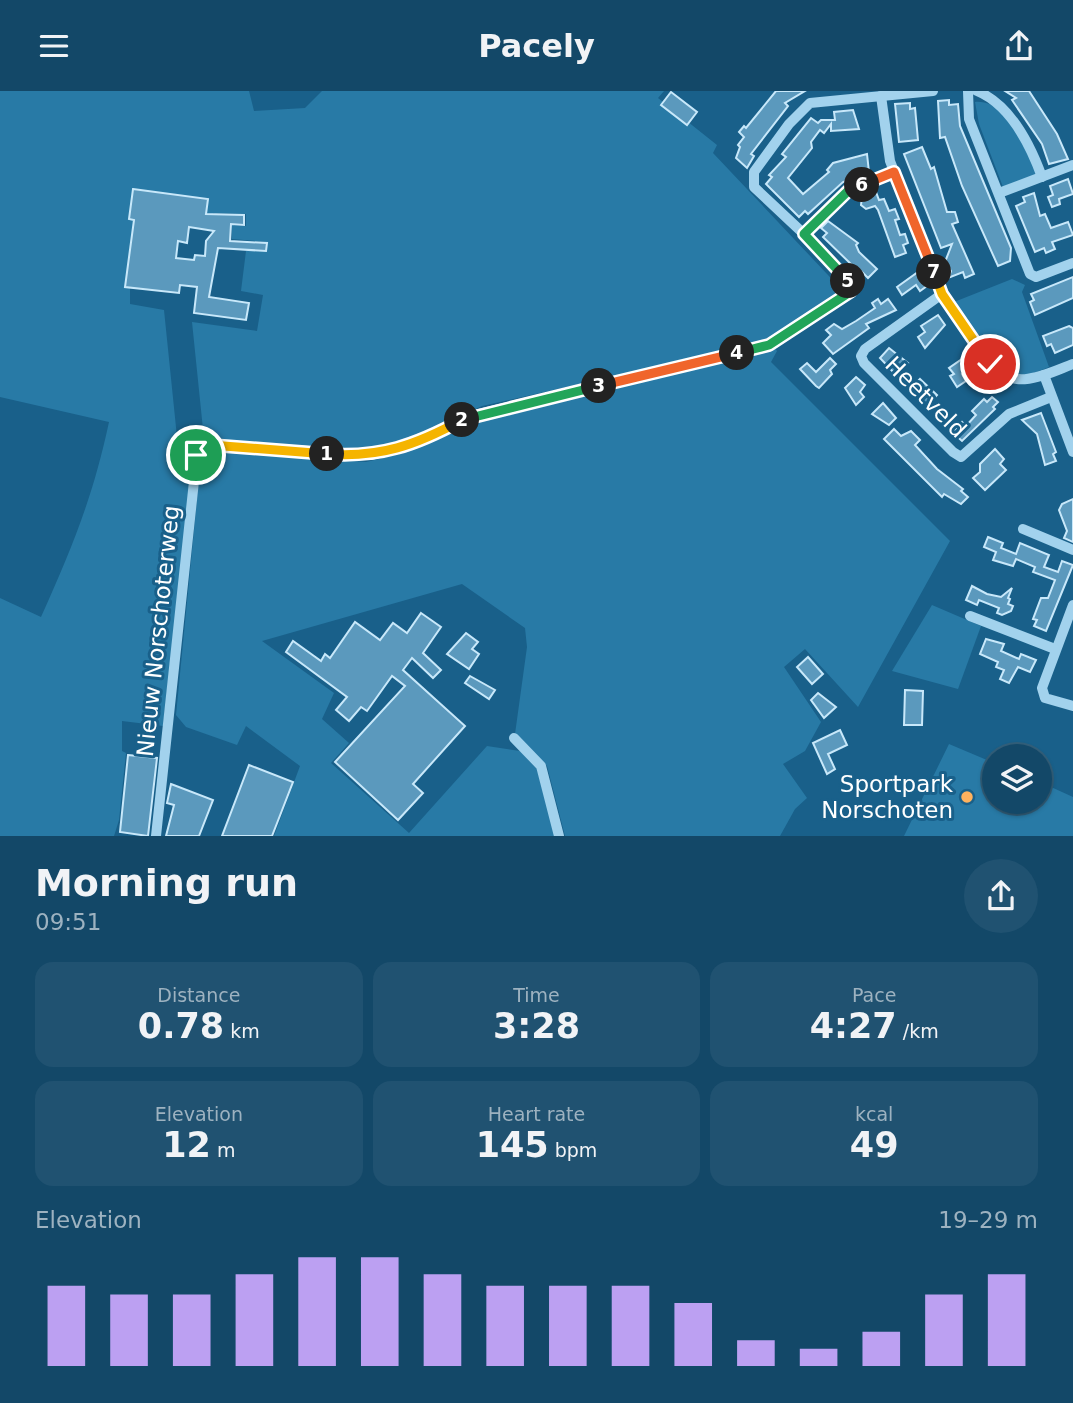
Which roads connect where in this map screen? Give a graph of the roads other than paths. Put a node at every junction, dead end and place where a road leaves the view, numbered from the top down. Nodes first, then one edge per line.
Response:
1 (933, 91) edge
2 (968, 91) edge
3 (977, 91) edge
4 (860, 94) edge
5 (881, 96) junction
6 (1073, 165) edge
7 (894, 172) junction
8 (1042, 177) junction
9 (999, 193) junction
10 (804, 234) junction
11 (1073, 263) edge
12 (942, 294) junction
13 (1073, 364) edge
14 (1044, 375) junction
15 (1051, 397) junction
16 (1073, 452) edge
17 (1023, 529) dead end
18 (1073, 550) edge
19 (1073, 605) edge
20 (971, 616) dead end
21 (1055, 649) junction
22 (1073, 706) edge
23 (514, 738) dead end
24 (156, 836) edge
25 (559, 836) edge

1 - 5 street
2 - 9 street
3 - 8 street
4 - 5 street
4 - 10 street
5 - 7 street
6 - 8 street
7 - 10 street
7 - 12 street
8 - 9 street
9 - 11 street
10 - 24 street, Nieuw Norschoterweg
12 - 14 street
12 - 15 street, Heetveld
13 - 14 street
14 - 15 street
15 - 16 street
17 - 18 street
19 - 21 street
20 - 21 street
21 - 22 street
23 - 25 street

